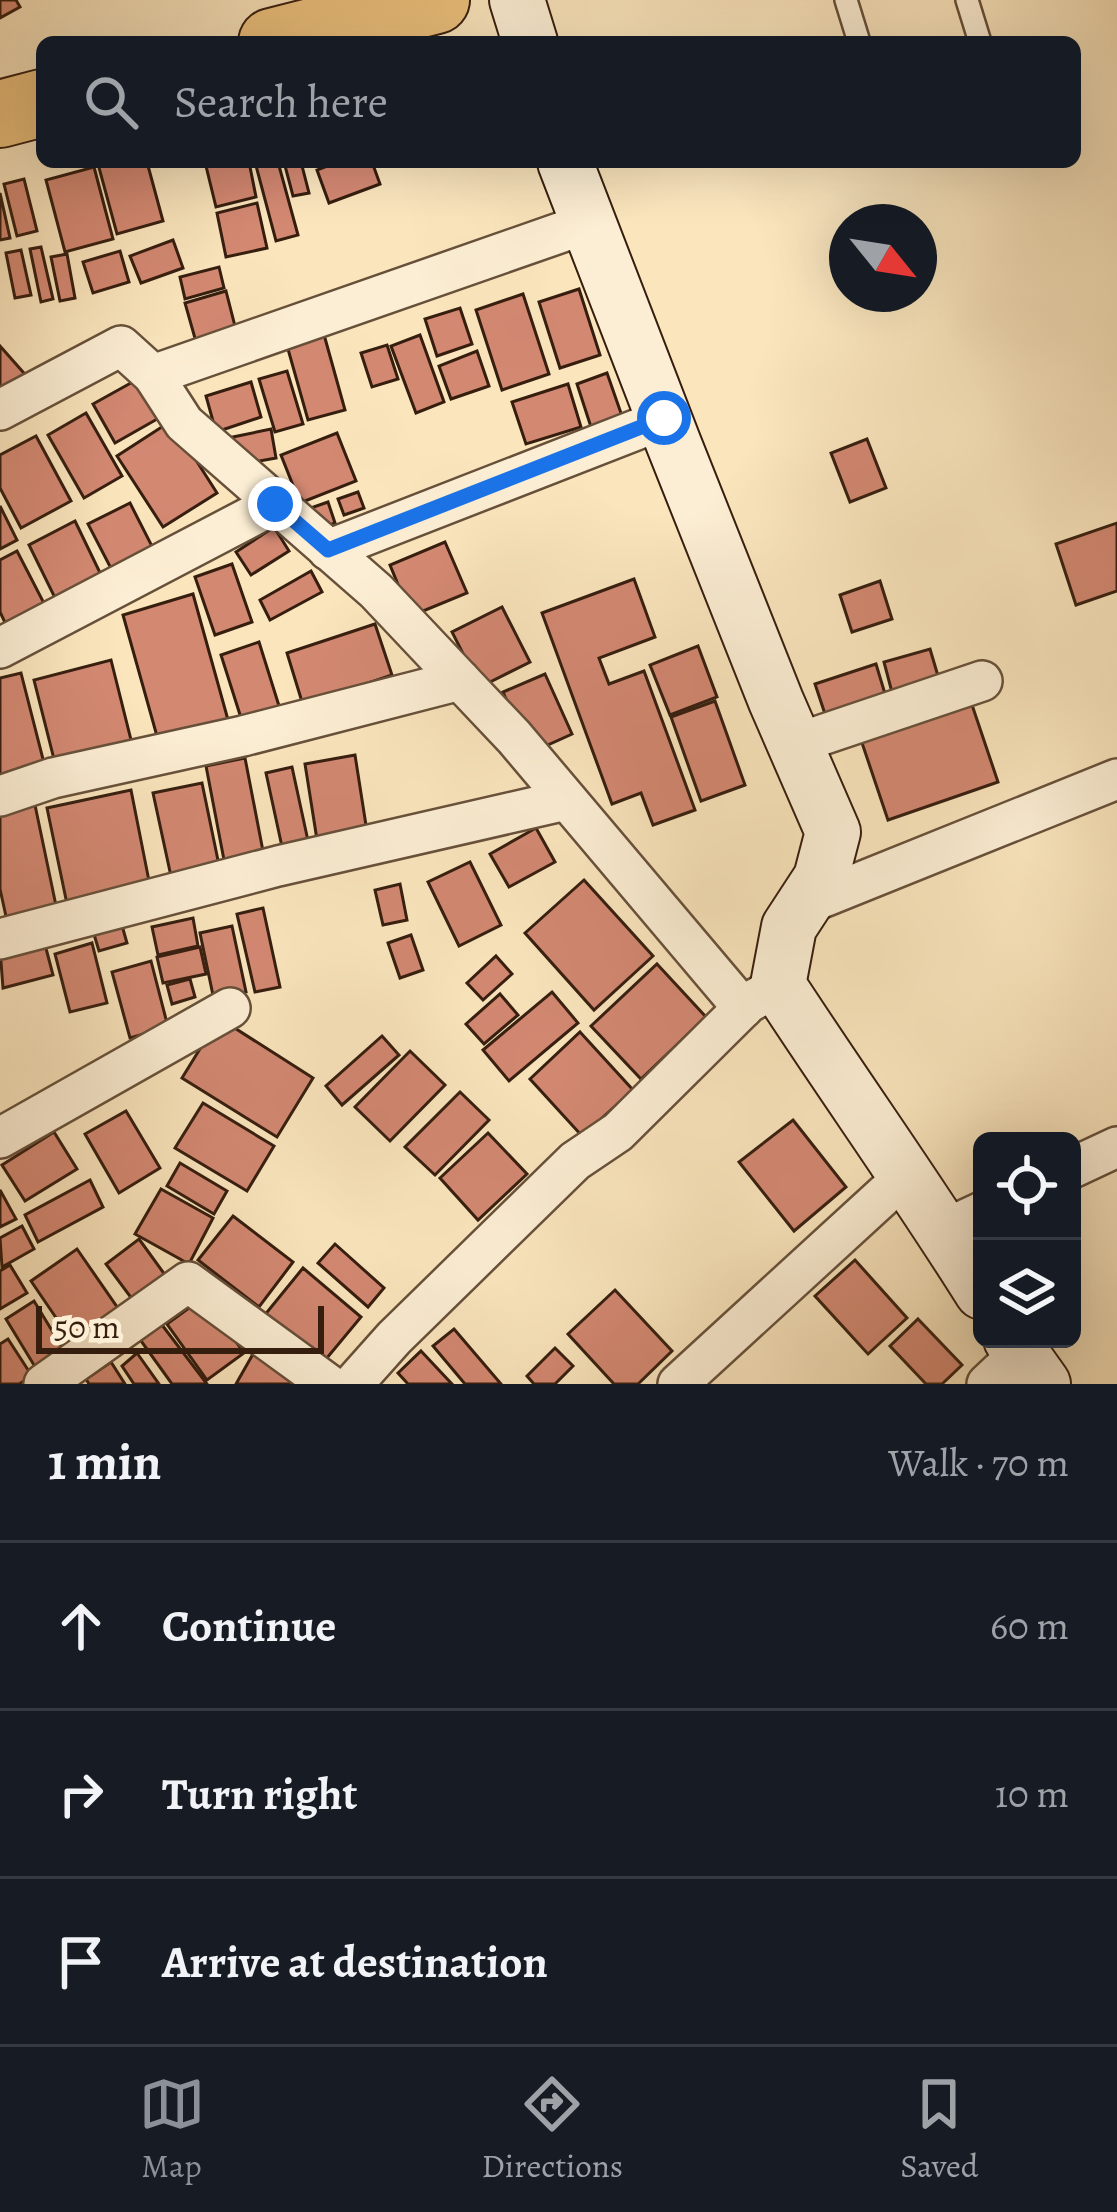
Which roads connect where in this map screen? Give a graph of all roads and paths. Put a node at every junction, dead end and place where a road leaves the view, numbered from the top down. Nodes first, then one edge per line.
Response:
1 (436, 0) edge
2 (517, 0) edge
3 (846, 0) edge
4 (967, 0) edge
5 (295, 36) edge
6 (528, 36) edge
7 (857, 36) edge
8 (978, 36) edge
9 (36, 105) edge
10 (0, 114) edge
11 (567, 168) edge
12 (588, 223) junction
13 (153, 375) junction
14 (0, 410) edge
15 (664, 418) junction
16 (275, 504) junction
17 (328, 550) junction
18 (0, 648) edge
19 (460, 680) junction
20 (982, 680) dead end
21 (795, 744) junction
22 (1117, 779) edge
23 (0, 796) edge
24 (566, 800) junction
25 (804, 905) junction
26 (0, 939) edge
27 (761, 996) junction
28 (230, 1008) dead end
29 (0, 1138) edge
30 (1117, 1147) edge
31 (1081, 1164) edge
32 (906, 1175) junction
33 (963, 1221) edge
34 (973, 1258) edge
35 (44, 1384) edge
36 (328, 1384) edge
37 (353, 1384) edge
38 (678, 1384) edge

1 - 5 highway
2 - 6 street
3 - 7 lane
4 - 8 lane
9 - 10 highway
11 - 12 street
12 - 13 street
12 - 15 street
13 - 14 street
13 - 16 street
15 - 17 street
15 - 21 street
16 - 17 street
16 - 18 street
17 - 19 street
19 - 23 street
19 - 24 street
20 - 21 street
21 - 25 street
22 - 25 street
24 - 26 street
24 - 27 street
25 - 27 street
27 - 32 street
27 - 37 street
28 - 29 street
30 - 31 street
32 - 33 street
32 - 38 street
33 - 34 street
35 - 36 street

